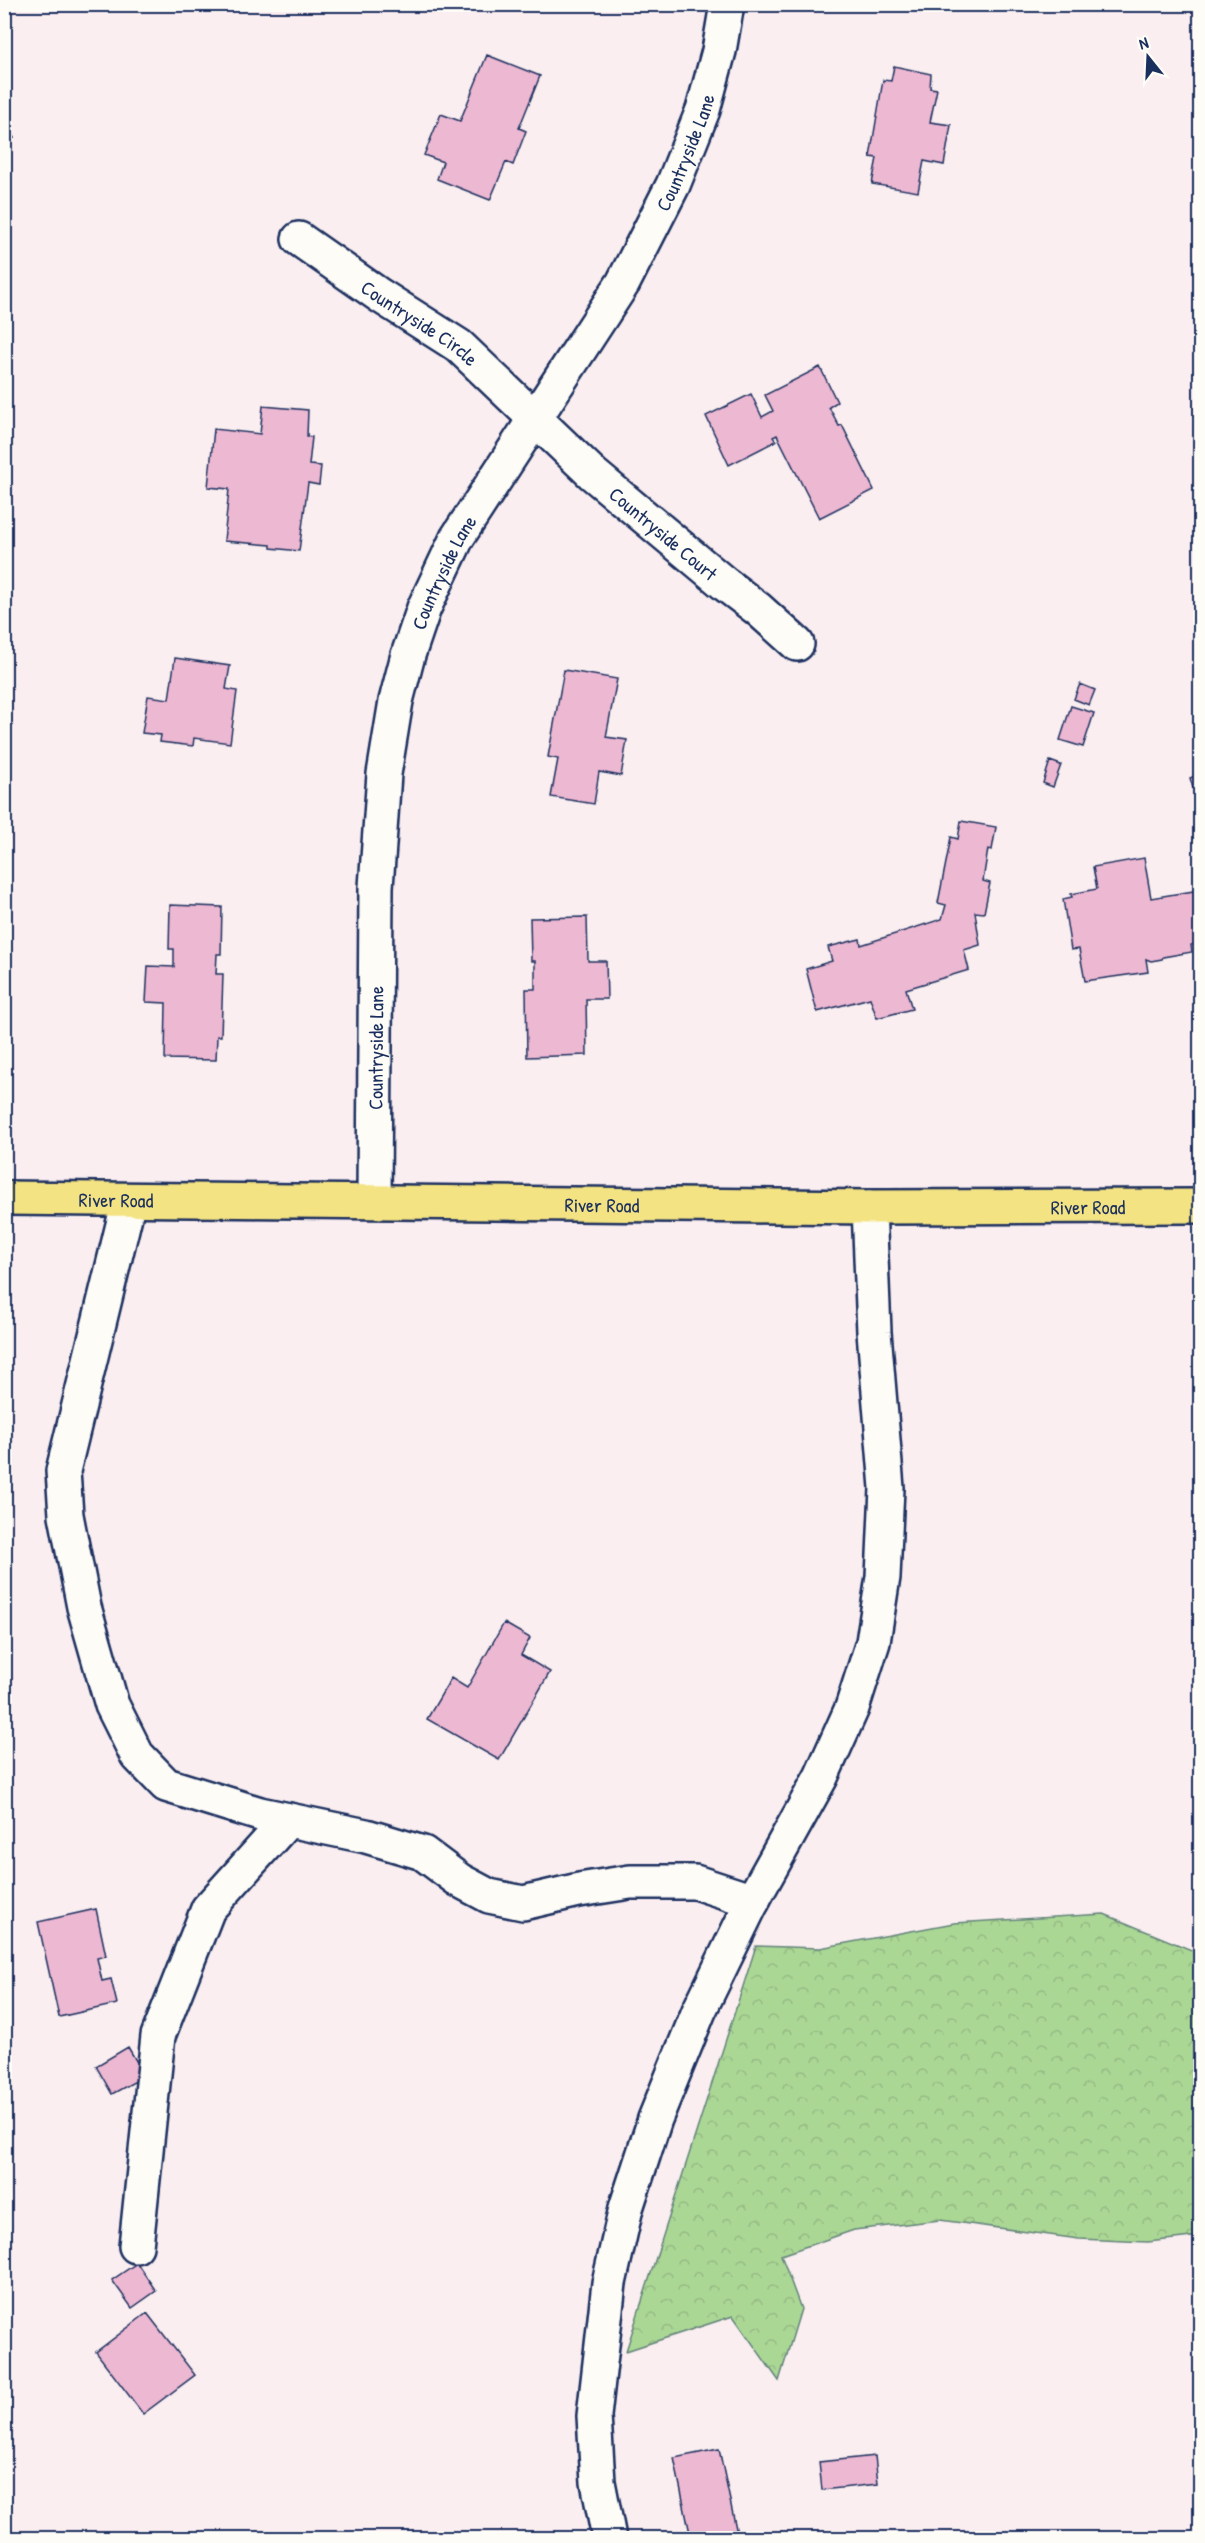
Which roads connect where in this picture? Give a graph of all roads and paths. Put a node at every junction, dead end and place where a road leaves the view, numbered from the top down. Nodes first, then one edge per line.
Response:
1 (727, 4) edge
2 (299, 239) dead end
3 (534, 416) junction
4 (797, 644) dead end
5 (4, 1198) edge
6 (129, 1200) junction
7 (374, 1201) junction
8 (1200, 1206) edge
9 (869, 1207) junction
10 (288, 1820) junction
11 (753, 1901) junction
12 (136, 2246) dead end
13 (609, 2538) edge

1 - 3 street, Countryside Lane
2 - 3 street, Countryside Circle
3 - 4 street, Countryside Court
3 - 7 street, Countryside Lane
5 - 6 main road, River Road
6 - 7 main road, River Road
6 - 10 street
7 - 9 main road, River Road
8 - 9 main road, River Road
9 - 11 street
10 - 11 street
10 - 12 street
11 - 13 street

